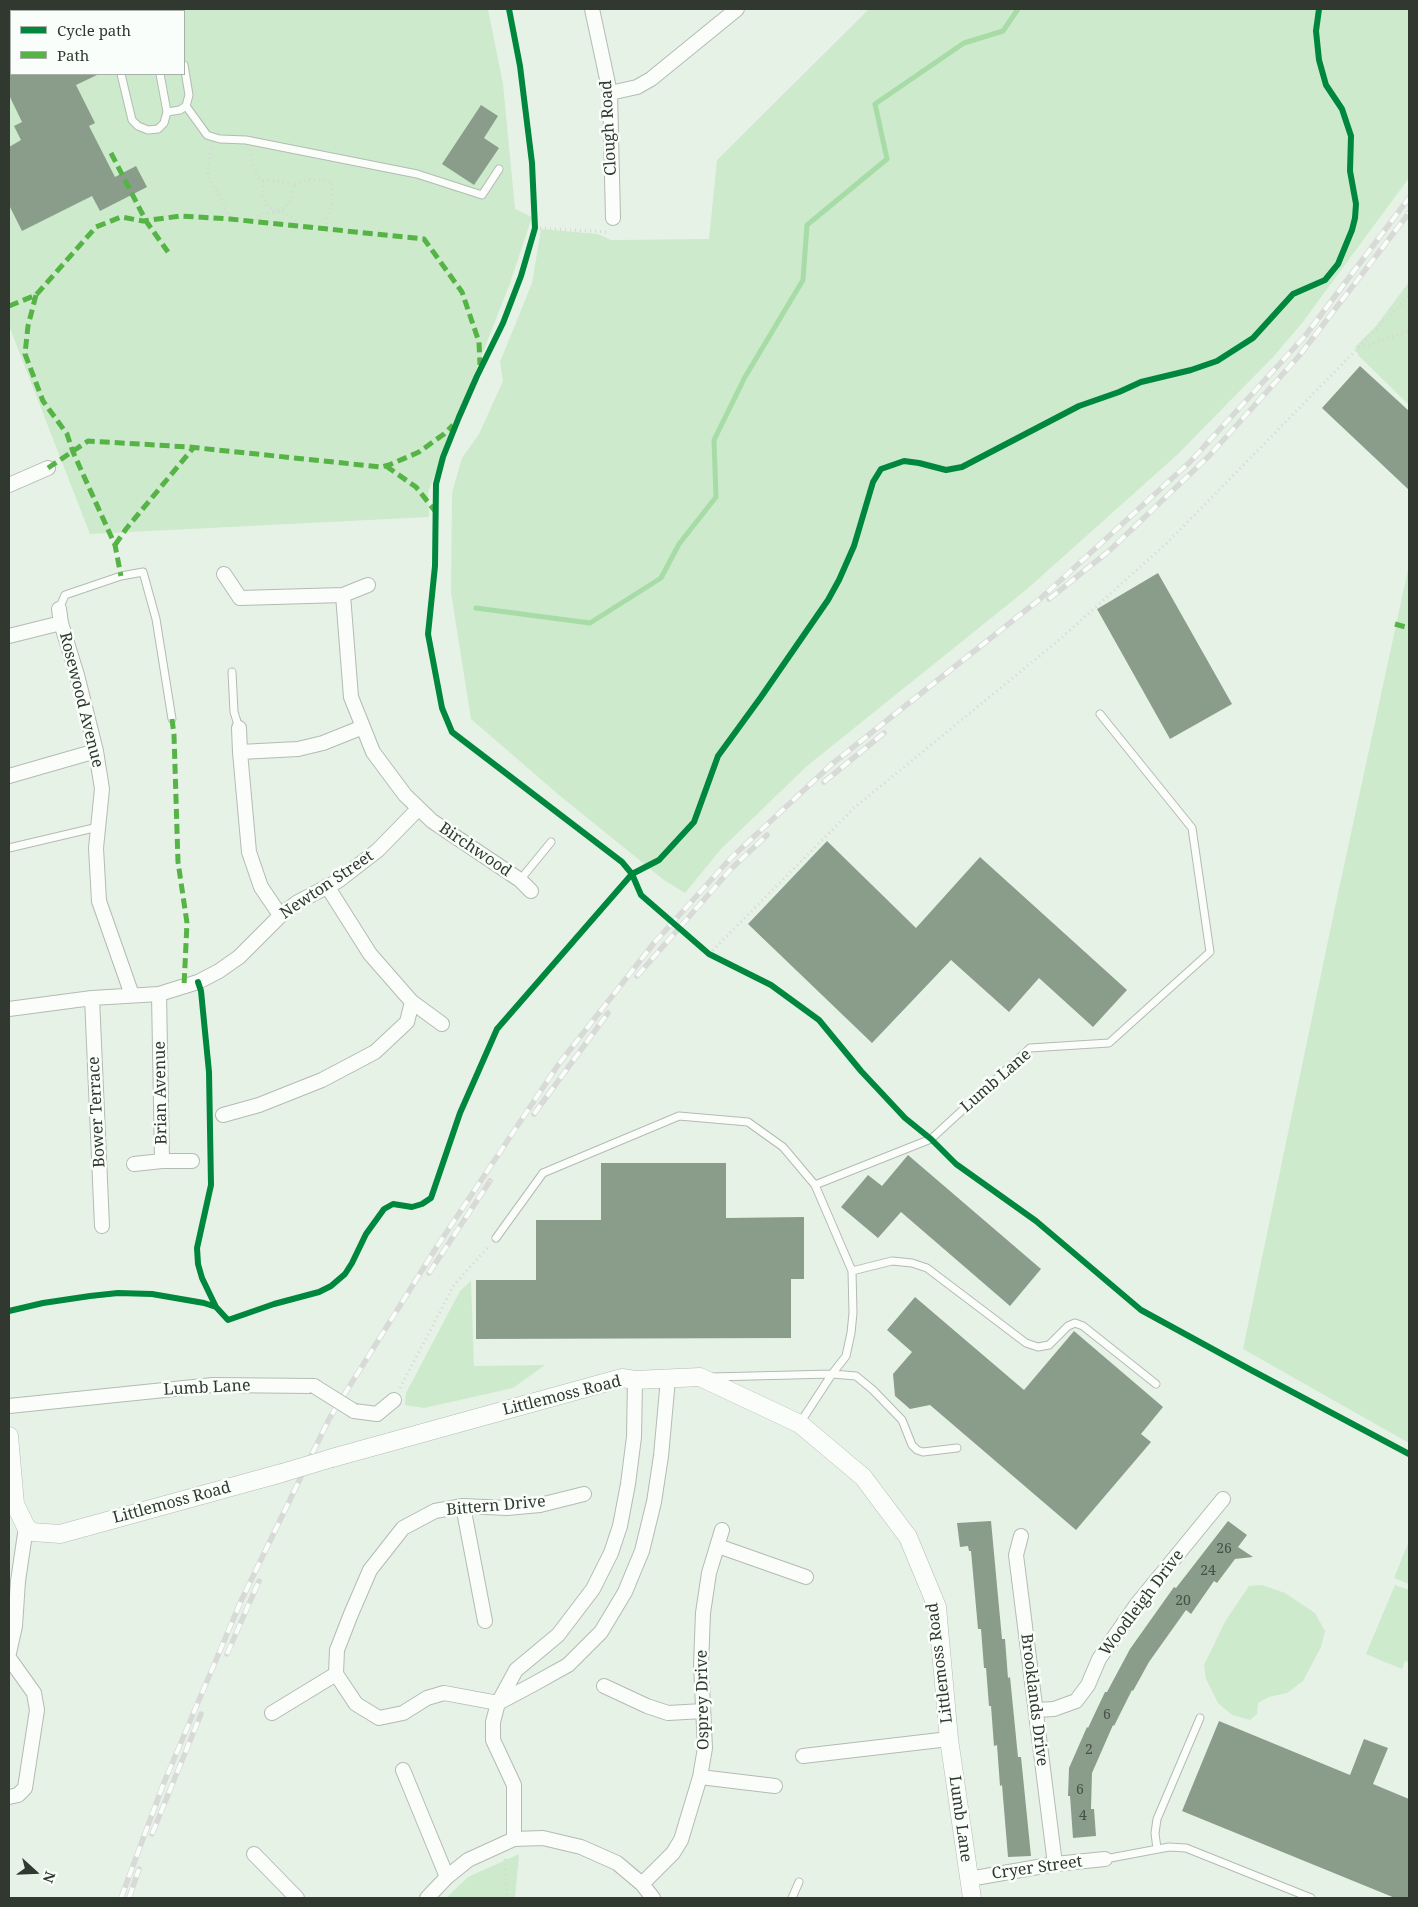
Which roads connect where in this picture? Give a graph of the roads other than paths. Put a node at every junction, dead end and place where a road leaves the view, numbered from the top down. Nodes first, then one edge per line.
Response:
1 (592, 9) edge
2 (737, 9) edge
3 (185, 71) edge
4 (121, 75) edge
5 (160, 75) edge
6 (610, 93) junction
7 (186, 106) junction
8 (167, 112) junction
9 (499, 169) dead end
10 (613, 218) road end
11 (48, 468) dead end
12 (9, 485) edge
13 (224, 574) dead end
14 (368, 585) dead end
15 (343, 595) junction
16 (60, 616) junction
17 (9, 636) edge
18 (232, 672) dead end
19 (1100, 714) dead end
20 (172, 719) dead end
21 (363, 727) junction
22 (239, 728) joint
23 (96, 751) junction
24 (240, 752) junction
25 (9, 776) edge
26 (418, 809) junction
27 (98, 827) junction
28 (551, 842) dead end
29 (9, 848) edge
30 (520, 880) junction
31 (327, 886) junction
32 (531, 891) dead end
33 (280, 916) junction
34 (159, 994) junction
35 (132, 995) junction
36 (92, 998) junction
37 (412, 1002) junction
38 (9, 1009) edge
39 (442, 1024) dead end
40 (223, 1115) dead end
41 (162, 1161) junction
42 (192, 1161) dead end
43 (134, 1164) dead end
44 (815, 1185) junction
45 (102, 1226) dead end
46 (496, 1238) road end
47 (852, 1271) junction
48 (832, 1374) junction
49 (700, 1377) junction
50 (668, 1378) junction
51 (636, 1380) junction
52 (1156, 1384) dead end
53 (394, 1400) road end
54 (9, 1406) edge
55 (800, 1424) junction
56 (9, 1436) edge
57 (957, 1448) dead end
58 (584, 1494) dead end
59 (1223, 1499) dead end
60 (463, 1506) junction
61 (26, 1527) junction
62 (722, 1530) dead end
63 (1021, 1536) dead end
64 (718, 1546) junction
65 (806, 1577) dead end
66 (485, 1621) dead end
67 (9, 1653) edge
68 (9, 1658) edge
69 (336, 1674) junction
70 (604, 1686) dead end
71 (498, 1703) junction
72 (1036, 1710) junction
73 (703, 1711) junction
74 (272, 1713) dead end
75 (1200, 1718) dead end
76 (949, 1739) junction
77 (803, 1756) dead end
78 (403, 1770) dead end
79 (700, 1778) junction
80 (775, 1786) dead end
81 (9, 1797) edge
82 (514, 1839) junction
83 (1157, 1849) junction
84 (254, 1854) dead end
85 (1105, 1859) joint
86 (1056, 1864) junction
87 (447, 1877) junction
88 (969, 1879) junction
89 (799, 1882) dead end
90 (642, 1884) junction
91 (297, 1898) edge
92 (427, 1898) edge
93 (653, 1898) edge
94 (792, 1898) edge
95 (972, 1898) edge
96 (1311, 1898) edge

1 - 6 street, Clough Road
2 - 6 street
3 - 7 lane
4 - 8 lane
5 - 8 lane
6 - 10 street, Clough Road
7 - 8 lane
7 - 9 lane
11 - 12 street
13 - 15 street
14 - 15 street
15 - 21 street
16 - 17 street
16 - 20 lane
16 - 23 street, Rosewood Avenue
18 - 22 lane
19 - 44 lane, Lumb Lane
21 - 24 street
21 - 26 street
22 - 24 street
23 - 25 street
23 - 27 street, Rosewood Avenue
24 - 33 street
26 - 30 street, Birchwood
26 - 31 street, Newton Street
27 - 29 lane
27 - 35 street, Rosewood Avenue
28 - 30 lane
30 - 32 street, Birchwood
31 - 33 street, Newton Street
31 - 37 street
33 - 34 street, Newton Street
34 - 35 street, Newton Street
34 - 41 street, Brian Avenue
35 - 36 street, Newton Street
36 - 38 street, Newton Street
36 - 45 street, Bower Terrace
37 - 39 street
37 - 40 street
41 - 42 street, Brian Avenue
41 - 43 street
44 - 46 lane
44 - 47 lane
47 - 48 lane
47 - 52 lane
48 - 49 lane
48 - 55 lane
48 - 57 lane
49 - 50 street, Littlemoss Road
49 - 55 street, Littlemoss Road
50 - 51 street, Littlemoss Road
50 - 71 street
51 - 61 street, Littlemoss Road, bridge
51 - 71 street
53 - 54 street, Lumb Lane, bridge
55 - 76 street, Littlemoss Road
56 - 61 street
58 - 60 street, Bittern Drive
59 - 72 street, Woodleigh Drive
60 - 66 street
60 - 69 street, Bittern Drive
61 - 67 street
62 - 64 street, Osprey Drive
63 - 72 street, Brooklands Drive
64 - 65 street
64 - 73 street, Osprey Drive
68 - 81 street
69 - 71 street
69 - 74 street
70 - 73 street
71 - 82 street
72 - 86 street, Brooklands Drive
73 - 79 street, Osprey Drive
75 - 83 lane
76 - 77 street
76 - 88 street, Lumb Lane
78 - 87 street
79 - 80 street
79 - 90 street, Osprey Drive
82 - 87 street
82 - 90 street
83 - 85 lane
83 - 96 lane
84 - 91 street
85 - 86 street, Cryer Street
86 - 88 street, Cryer Street
87 - 92 street
88 - 95 street, Lumb Lane
89 - 94 lane
90 - 93 street

